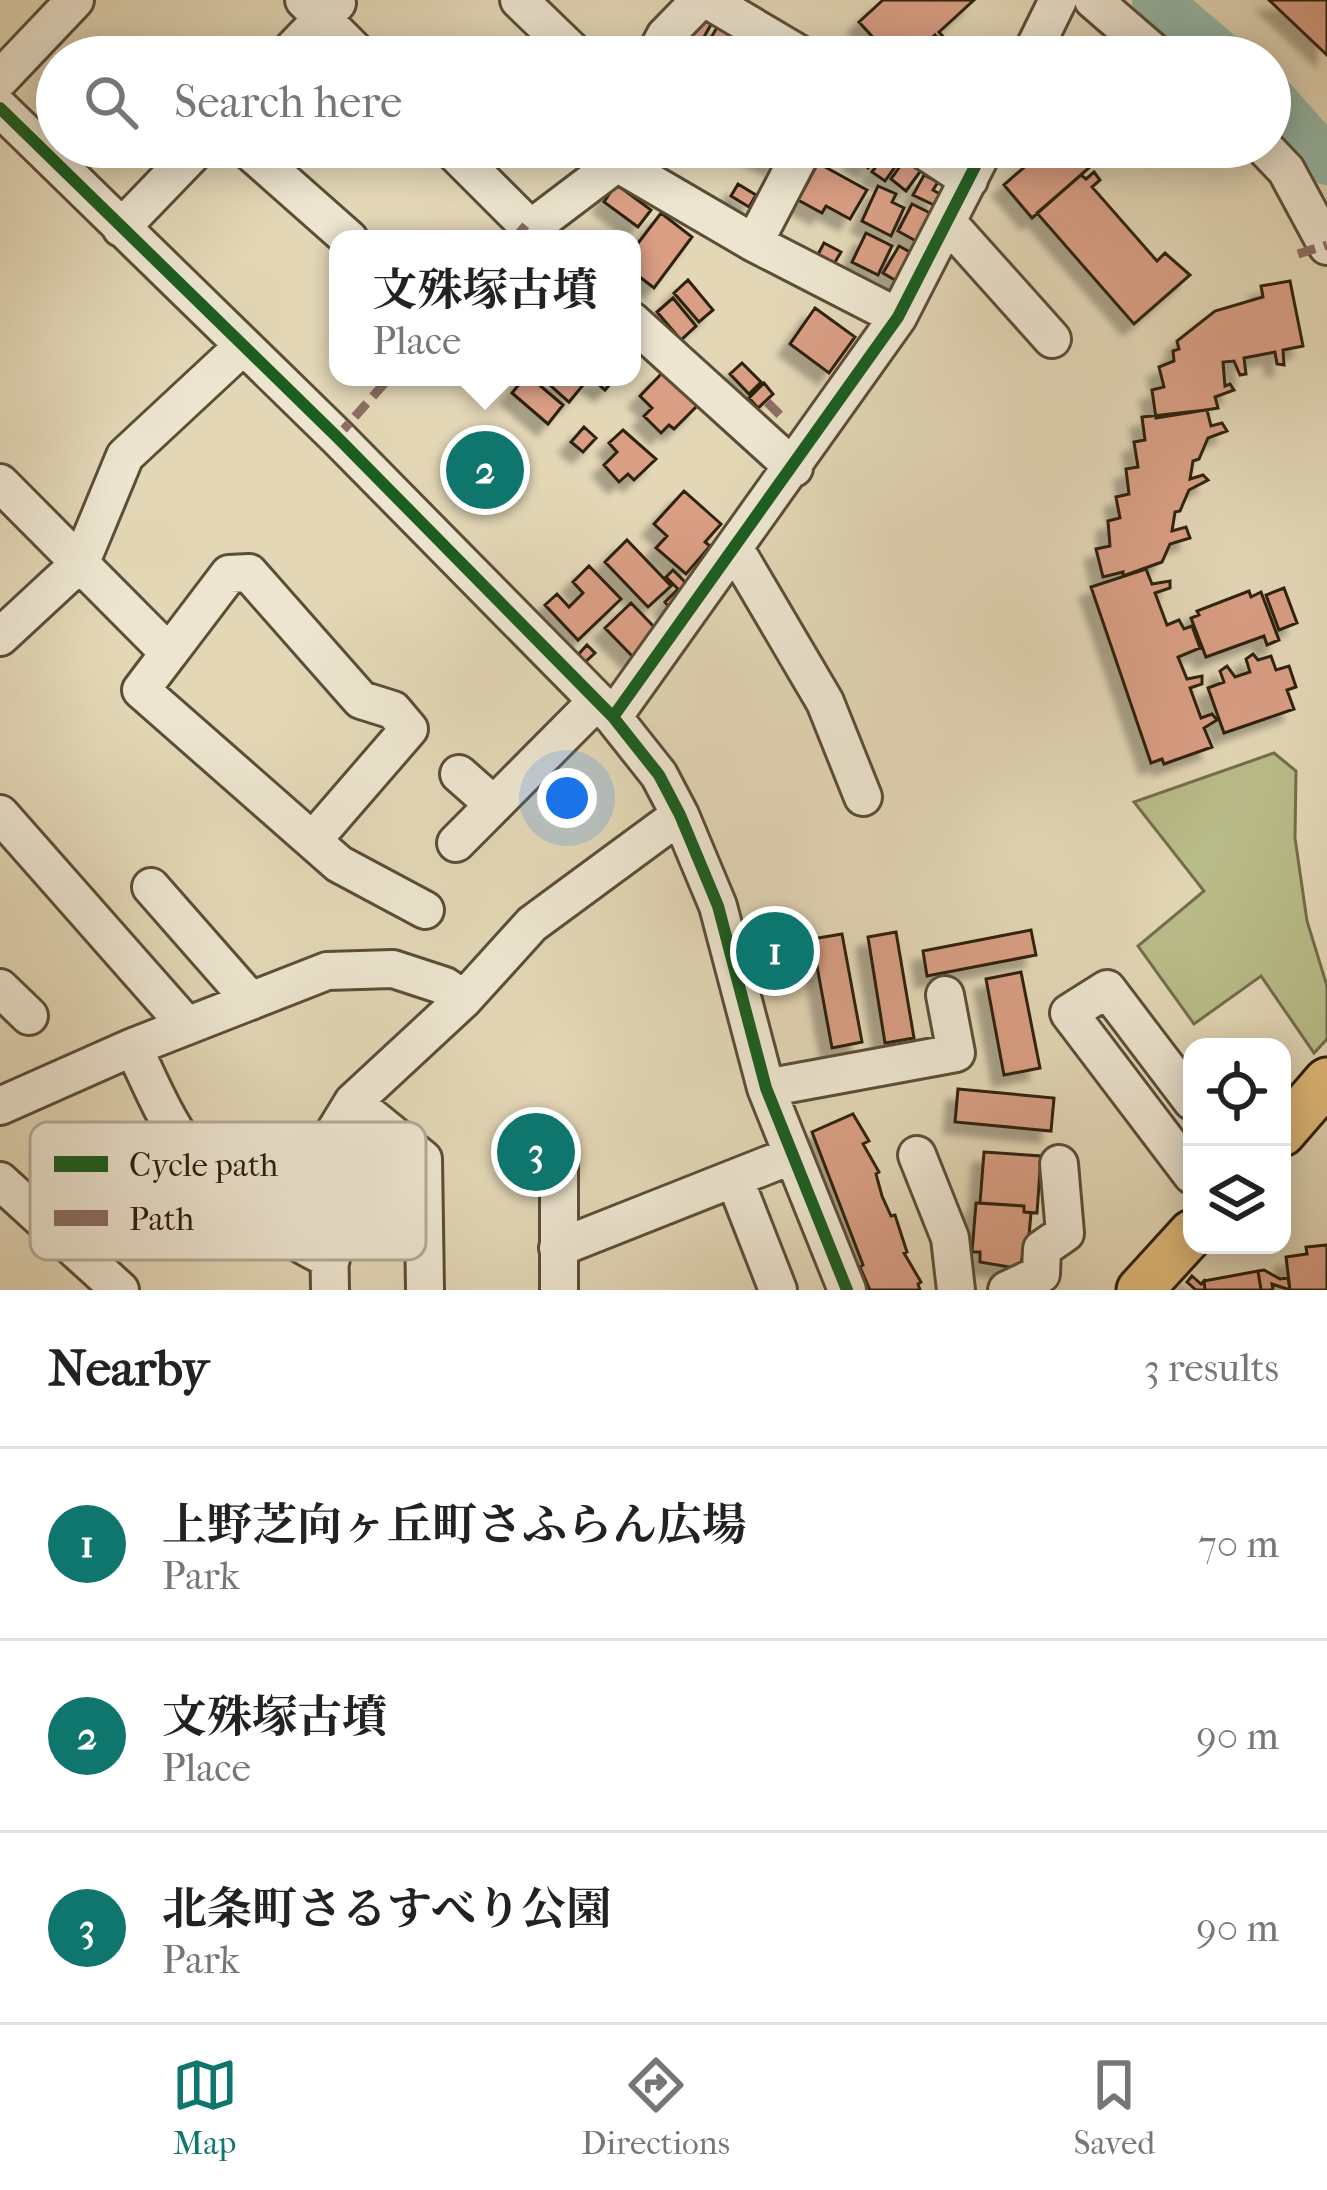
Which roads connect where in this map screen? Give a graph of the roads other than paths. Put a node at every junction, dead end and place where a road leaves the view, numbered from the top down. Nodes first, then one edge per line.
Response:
1 (75, 0) edge
2 (519, 0) edge
3 (704, 0) edge
4 (1058, 0) edge
5 (1093, 0) edge
6 (322, 6) edge
7 (41, 36) edge
8 (300, 36) edge
9 (345, 36) edge
10 (556, 36) edge
11 (665, 36) edge
12 (767, 36) edge
13 (1040, 36) edge
14 (1135, 36) edge
15 (36, 42) edge
16 (0, 80) edge
17 (0, 108) edge
18 (36, 144) edge
19 (60, 168) edge
20 (179, 168) edge
21 (269, 168) edge
22 (470, 168) edge
23 (606, 168) edge
24 (640, 168) edge
25 (792, 168) edge
26 (975, 168) edge
27 (1284, 168) edge
28 (949, 224) junction
29 (121, 228) junction
30 (339, 230) edge
31 (532, 230) edge
32 (540, 230) edge
33 (754, 243) junction
34 (1327, 246) edge
35 (898, 317) junction
36 (641, 329) edge
37 (1052, 339) dead end
38 (241, 348) junction
39 (794, 467) junction
40 (0, 483) edge
41 (735, 549) junction
42 (81, 562) junction
43 (0, 637) edge
44 (169, 653) junction
45 (605, 709) junction
46 (460, 774) dead end
47 (862, 797) dead end
48 (494, 805) junction
49 (0, 814) edge
50 (680, 815) junction
51 (313, 840) junction
52 (456, 843) dead end
53 (151, 887) dead end
54 (425, 910) dead end
55 (0, 988) edge
56 (945, 995) dead end
57 (464, 998) junction
58 (251, 1000) junction
59 (29, 1016) dead end
60 (187, 1026) junction
61 (133, 1047) junction
62 (1327, 1081) edge
63 (766, 1088) junction
64 (1183, 1089) edge
65 (6, 1095) edge
66 (352, 1102) junction
67 (172, 1122) edge
68 (340, 1122) edge
69 (377, 1122) edge
70 (1291, 1123) edge
71 (793, 1155) junction
72 (917, 1155) dead end
73 (1183, 1163) edge
74 (1059, 1164) dead end
75 (559, 1166) dead end
76 (735, 1180) junction
77 (0, 1181) edge
78 (30, 1208) edge
79 (1183, 1243) edge
80 (558, 1248) junction
81 (87, 1260) edge
82 (425, 1260) edge
83 (120, 1290) edge
84 (425, 1290) edge
85 (559, 1290) edge
86 (778, 1290) edge
87 (847, 1290) edge
88 (956, 1290) edge
89 (1007, 1290) edge
90 (1140, 1290) edge

1 - 7 street
2 - 10 street
3 - 11 street
3 - 12 street
4 - 13 street
5 - 14 street
6 - 8 street
6 - 9 street
15 - 16 street
17 - 18 street
19 - 29 street
20 - 29 street
21 - 30 street
22 - 31 street
23 - 32 street
24 - 33 street
25 - 33 street
26 - 28 street
27 - 34 street
28 - 35 street
28 - 37 street
29 - 38 street
33 - 35 street
35 - 39 street
36 - 39 street
38 - 42 street
38 - 45 street
39 - 41 street
40 - 42 street
41 - 45 street
41 - 47 street
42 - 43 street
42 - 44 street
44 - 51 street
44 - 51 street
45 - 48 street
45 - 50 street
46 - 48 street
48 - 52 street
49 - 60 street
50 - 57 street
50 - 63 street
51 - 54 street
53 - 58 street
55 - 59 street
56 - 63 street
57 - 58 street
57 - 66 street
58 - 60 street
60 - 61 street
61 - 65 street
61 - 67 street
62 - 70 main road
63 - 71 street
64 - 73 street
66 - 68 street
66 - 69 street
71 - 76 street
71 - 87 street
72 - 88 street
74 - 89 street
75 - 80 street
76 - 80 street
76 - 86 street
77 - 78 street
79 - 90 main road
80 - 85 street
81 - 83 street
82 - 84 street

